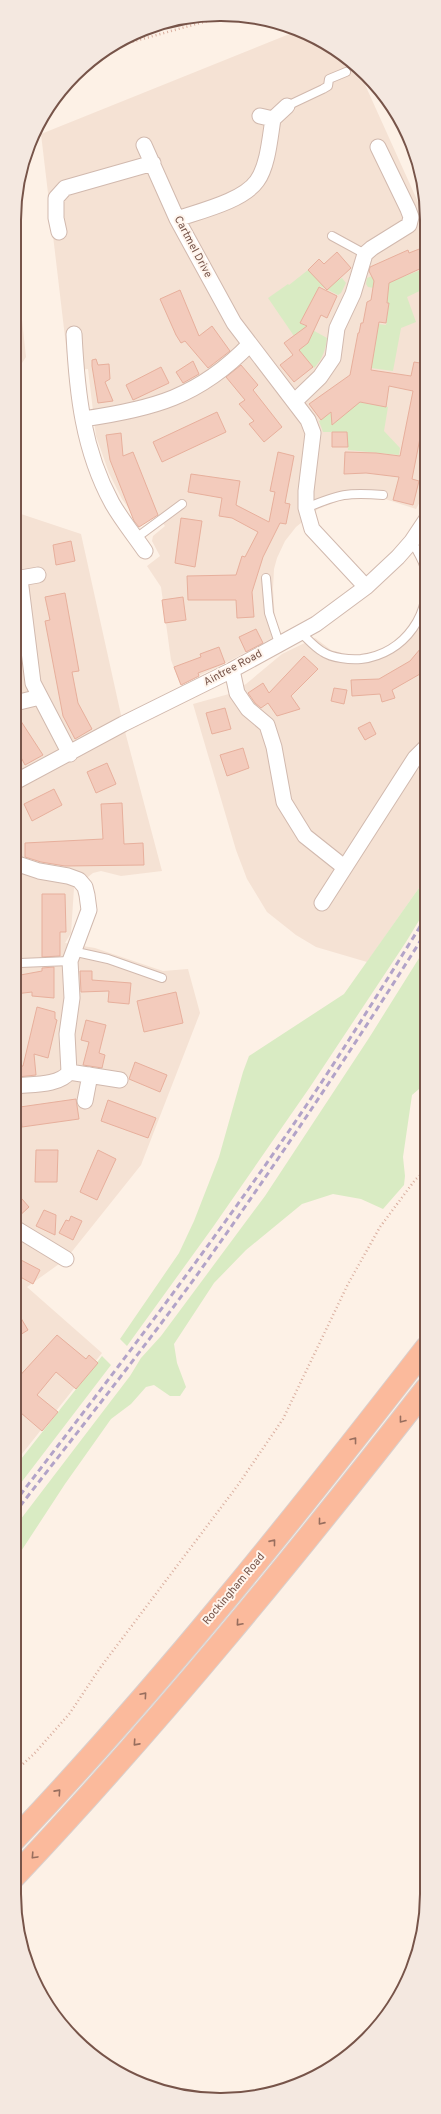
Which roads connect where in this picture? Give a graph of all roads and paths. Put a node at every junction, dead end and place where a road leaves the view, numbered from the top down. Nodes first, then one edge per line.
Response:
1 (207, 21) edge
2 (133, 42) edge
3 (346, 72) dead end
4 (287, 106) joint
5 (144, 145) dead end
6 (378, 147) dead end
7 (153, 163) junction
8 (178, 219) junction
9 (59, 232) dead end
10 (332, 236) dead end
11 (365, 254) junction
12 (74, 334) dead end
13 (250, 344) junction
14 (295, 401) junction
15 (82, 419) junction
16 (383, 495) dead end
17 (182, 504) dead end
18 (306, 508) junction
19 (420, 529) edge
20 (136, 538) junction
21 (412, 541) junction
22 (145, 551) dead end
23 (420, 559) edge
24 (38, 575) dead end
25 (21, 578) edge
26 (266, 578) dead end
27 (366, 587) junction
28 (21, 600) edge
29 (420, 619) edge
30 (300, 632) junction
31 (279, 643) junction
32 (232, 670) junction
33 (40, 697) junction
34 (21, 702) edge
35 (420, 753) edge
36 (70, 754) junction
37 (21, 779) edge
38 (21, 865) edge
39 (344, 868) junction
40 (322, 903) dead end
41 (71, 956) junction
42 (21, 963) edge
43 (162, 978) dead end
44 (69, 1072) junction
45 (90, 1075) junction
46 (120, 1080) dead end
47 (21, 1085) edge
48 (85, 1101) dead end
49 (420, 1175) edge
50 (21, 1232) edge
51 (66, 1259) dead end
52 (420, 1356) edge
53 (420, 1397) edge
54 (21, 1766) edge
55 (21, 1833) edge
56 (21, 1870) edge

1 - 2 path
3 - 4 lane
4 - 8 street
5 - 7 street, Cartmel Drive
6 - 11 street
7 - 8 street, Cartmel Drive
7 - 9 street
8 - 13 street, Cartmel Drive
10 - 11 lane
11 - 14 street
12 - 15 street
13 - 14 street, Cartmel Drive
13 - 15 street
14 - 18 street, Cartmel Drive
15 - 20 street
16 - 18 lane
17 - 20 lane
18 - 27 street, Cartmel Drive
19 - 21 street, Aintree Road
20 - 22 street
21 - 23 lane
21 - 27 street, Aintree Road
24 - 25 street
26 - 31 lane
27 - 30 street, Aintree Road
28 - 33 street
29 - 30 lane
30 - 31 street, Aintree Road
31 - 32 street, Aintree Road
32 - 36 street, Aintree Road
32 - 39 street
33 - 34 street
33 - 36 street
35 - 39 street
36 - 37 street, Aintree Road
38 - 41 street
39 - 40 street
41 - 42 lane
41 - 43 lane
41 - 44 street
44 - 45 street
44 - 47 street
45 - 46 street
45 - 48 street
49 - 54 path
50 - 51 street
55 -> 52 highway, Rockingham Road
53 -> 56 highway

